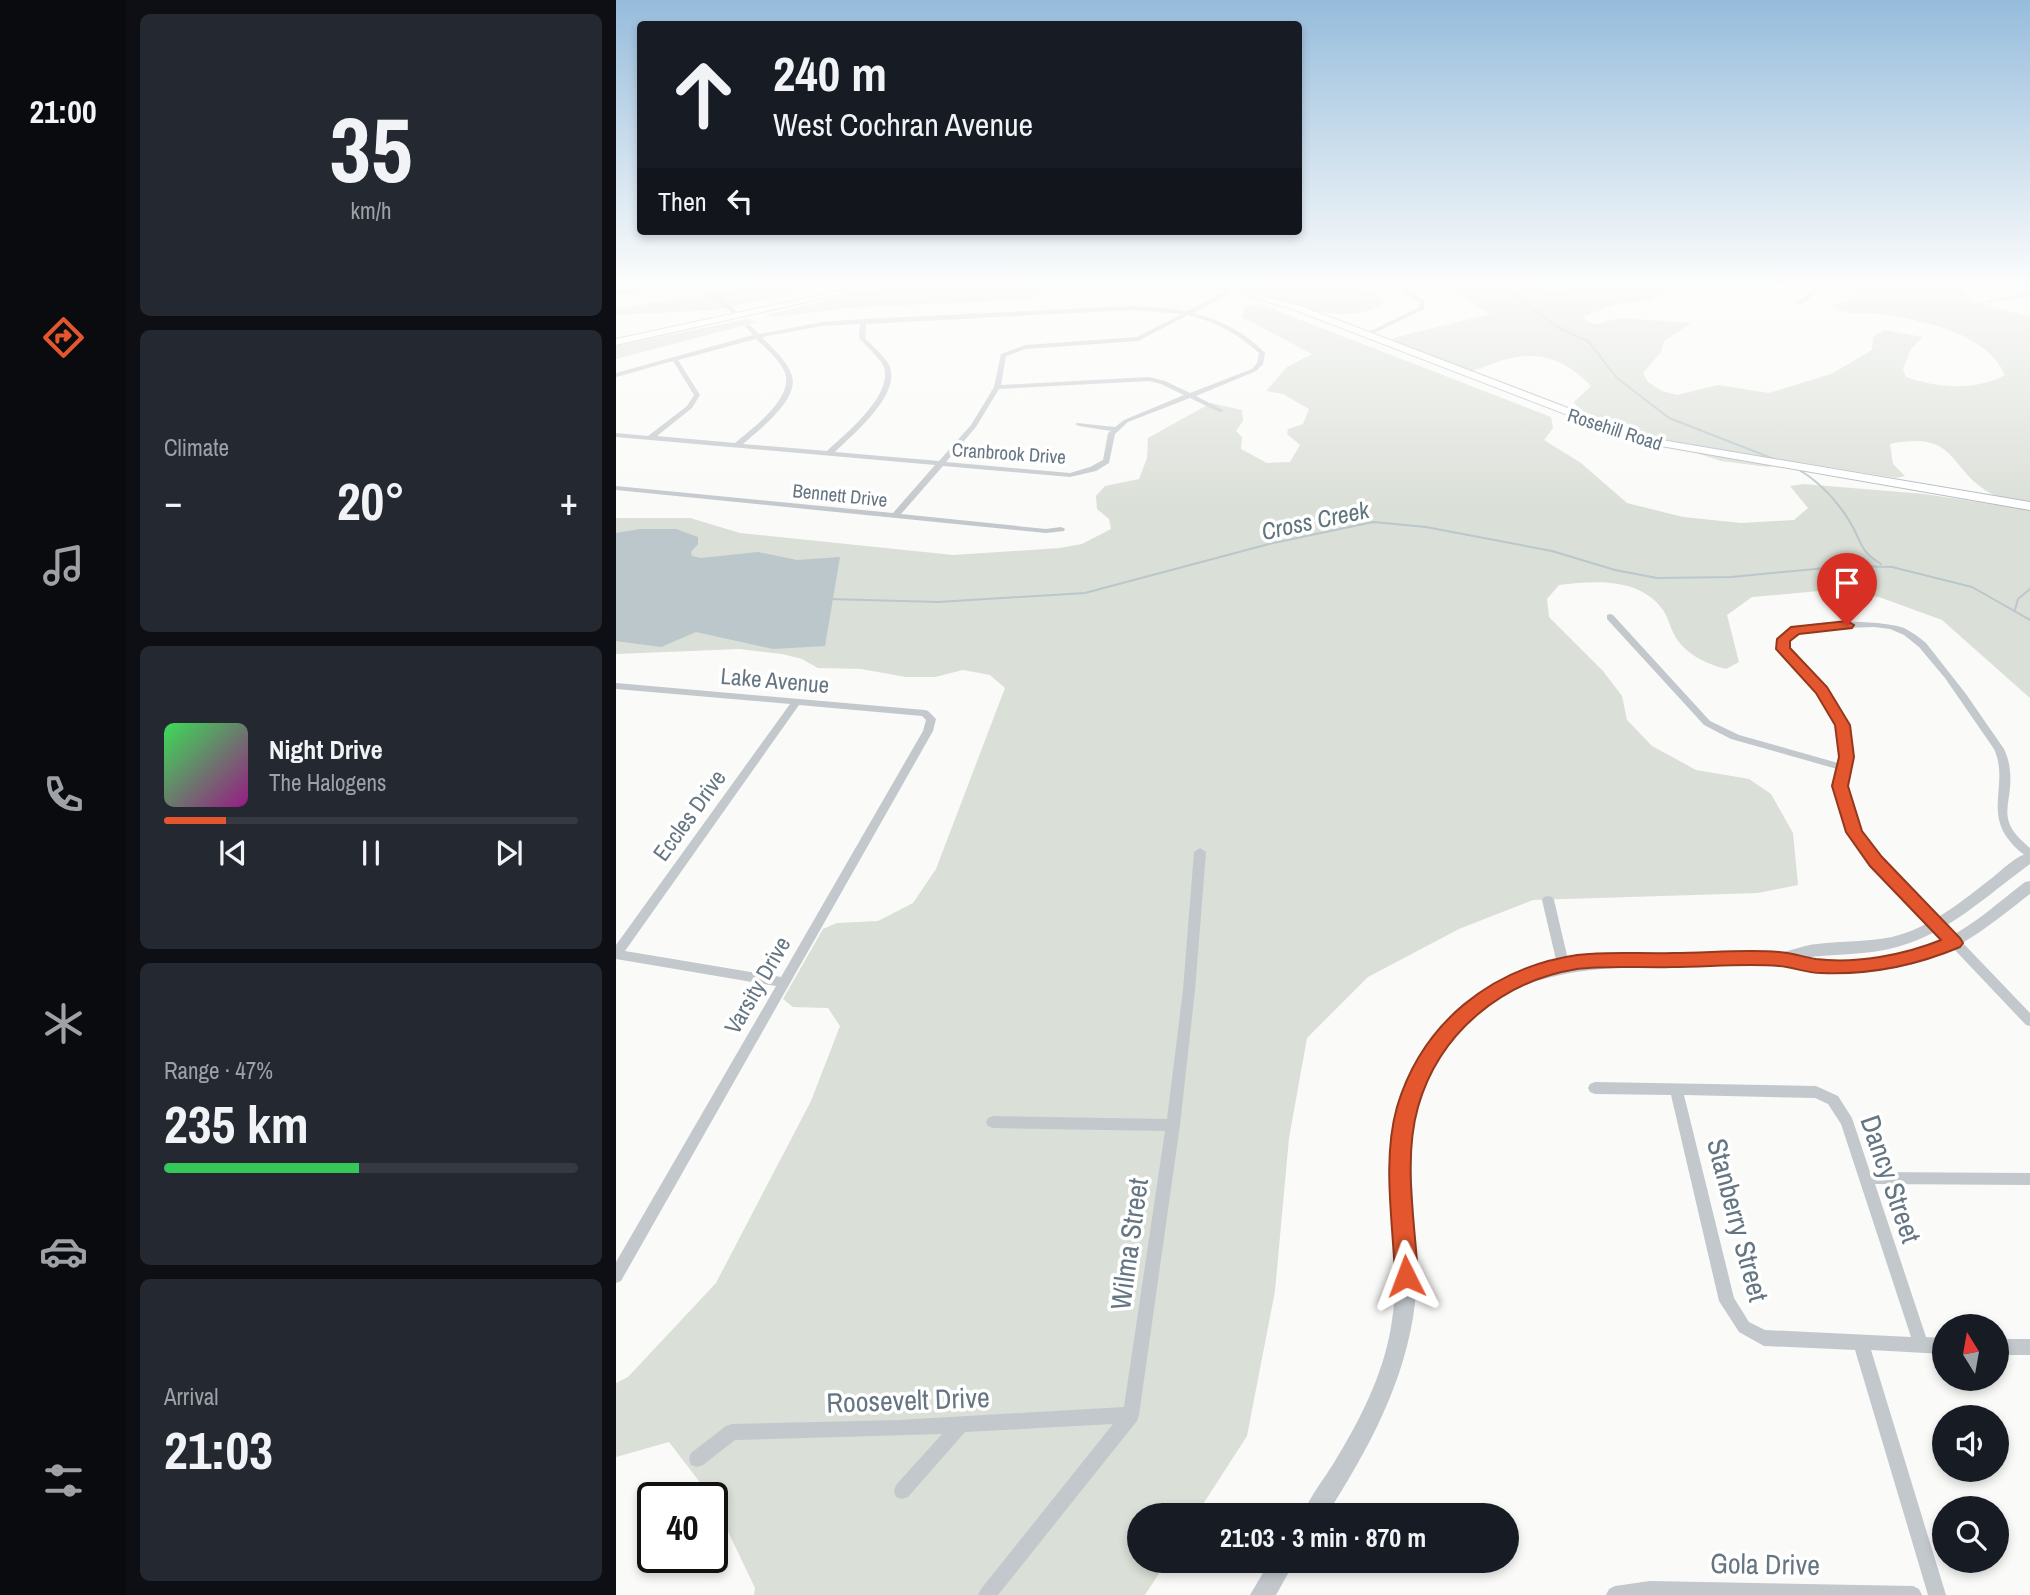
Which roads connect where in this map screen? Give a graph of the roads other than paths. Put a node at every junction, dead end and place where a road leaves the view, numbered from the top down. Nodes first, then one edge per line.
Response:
1 (666, 360) edge
2 (675, 360) edge
3 (777, 360) edge
4 (882, 360) edge
5 (1002, 360) edge
6 (1261, 360) edge
7 (1433, 360) edge
8 (616, 375) edge
9 (997, 387) junction
10 (1190, 396) junction
11 (1221, 411) dead end
12 (1079, 424) dead end
13 (1115, 429) junction
14 (616, 435) edge
15 (650, 438) junction
16 (736, 446) junction
17 (829, 454) junction
18 (941, 464) junction
19 (616, 488) edge
20 (2030, 506) edge
21 (895, 516) junction
22 (1061, 529) dead end
23 (1610, 617) dead end
24 (616, 687) edge
25 (796, 701) junction
26 (929, 716) joint
27 (1844, 768) junction
28 (1200, 852) dead end
29 (2030, 855) edge
30 (2030, 886) edge
31 (1548, 900) dead end
32 (1938, 926) junction
33 (1954, 943) junction
34 (616, 954) edge
35 (1780, 959) junction
36 (1563, 964) junction
37 (783, 982) junction
38 (2030, 1021) edge
39 (1595, 1088) dead end
40 (1676, 1090) junction
41 (993, 1122) dead end
42 (1173, 1125) junction
43 (1865, 1178) junction
44 (2030, 1179) edge
45 (616, 1276) edge
46 (1861, 1344) junction
47 (1921, 1345) junction
48 (1932, 1345) edge
49 (2009, 1347) edge
50 (2030, 1348) edge
51 (1131, 1415) junction
52 (962, 1424) junction
53 (697, 1459) dead end
54 (902, 1491) dead end
55 (1321, 1503) edge
56 (1276, 1573) edge
57 (987, 1595) edge
58 (1262, 1595) edge
59 (1615, 1595) edge
60 (1913, 1595) edge
61 (1937, 1595) edge

1 - 8 street
2 - 15 street
3 - 16 street
4 - 17 street
5 - 9 street
6 - 10 street
7 - 20 main road, Rosehill Road
9 - 10 street
9 - 18 street
10 - 11 street
10 - 13 street
12 - 13 street
13 - 18 street, Cranbrook Drive
14 - 15 street, Cranbrook Drive
15 - 16 street, Cranbrook Drive
16 - 17 street, Cranbrook Drive
17 - 18 street, Cranbrook Drive
18 - 21 street
19 - 21 street, Bennett Drive
21 - 22 street, Bennett Drive
23 - 27 street
24 - 25 street, Lake Avenue
25 - 26 street, Lake Avenue
25 - 34 street, Eccles Drive
26 - 37 street, Varsity Drive
27 - 29 street
27 - 32 street
28 - 42 street, Wilma Street
29 - 32 street
30 - 33 street
31 - 36 street
32 - 33 street
32 - 35 street
33 - 35 street
33 - 38 street
34 - 37 street
35 - 36 street
36 - 55 street
37 - 45 street, Varsity Drive
39 - 40 street, Dancy Street
40 - 43 street, Dancy Street
40 - 46 street, Stanberry Street
41 - 42 street
42 - 51 street, Wilma Street
43 - 44 street
43 - 47 street, Dancy Street
46 - 47 street, Stanberry Street
46 - 61 street
47 - 48 street, Stanberry Street
49 - 50 street
51 - 52 street, Roosevelt Drive
51 - 57 street
52 - 53 street, Roosevelt Drive
52 - 54 street
56 - 58 street
59 - 60 street, Gola Drive

